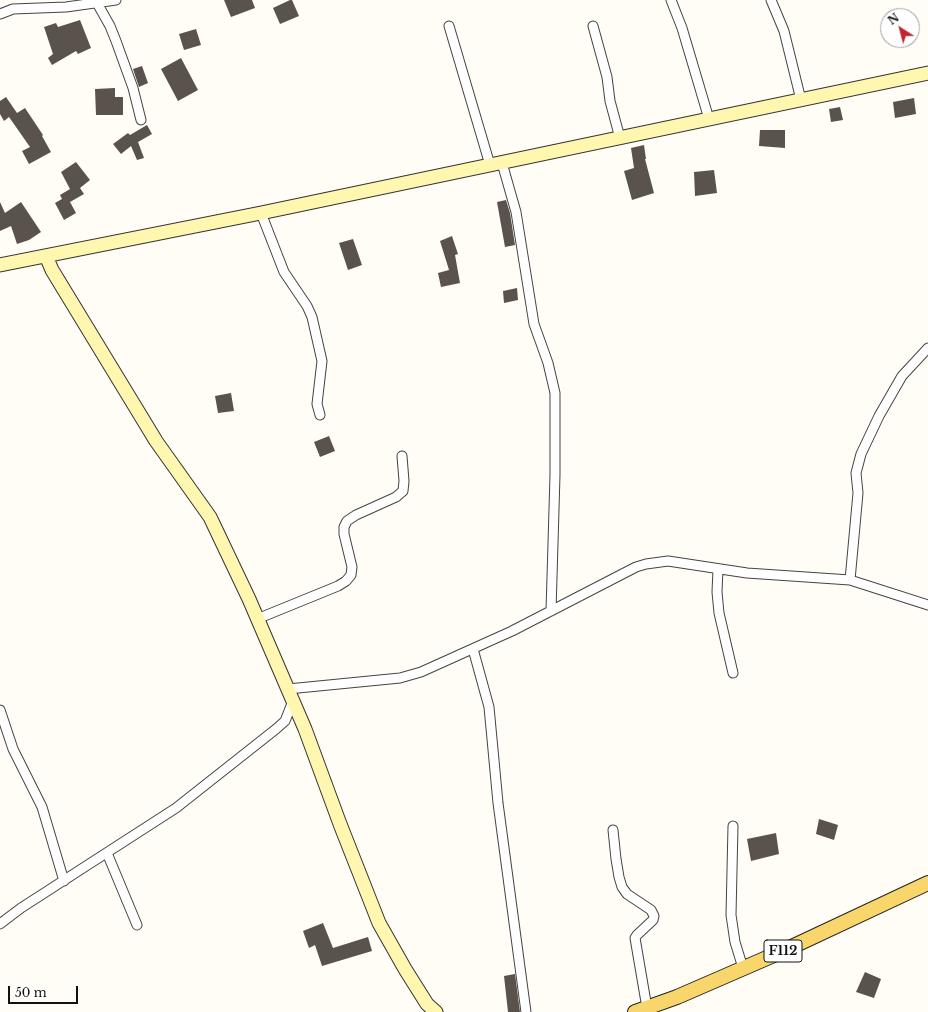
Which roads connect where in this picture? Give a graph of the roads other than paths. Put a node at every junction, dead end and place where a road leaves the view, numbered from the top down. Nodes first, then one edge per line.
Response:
1 (116, 0) edge
2 (671, 0) edge
3 (771, 0) edge
4 (97, 3) junction
5 (0, 14) edge
6 (449, 26) dead end
7 (593, 26) dead end
8 (928, 74) edge
9 (801, 100) junction
10 (709, 119) junction
11 (141, 120) dead end
12 (620, 138) junction
13 (496, 164) junction
14 (261, 213) junction
15 (46, 256) junction
16 (2, 262) edge
17 (928, 348) edge
18 (320, 415) dead end
19 (402, 456) dead end
20 (718, 569) junction
21 (850, 580) junction
22 (928, 605) edge
23 (551, 611) junction
24 (257, 619) junction
25 (473, 649) junction
26 (733, 673) dead end
27 (288, 689) junction
28 (293, 702) junction
29 (0, 710) edge
30 (732, 826) dead end
31 (614, 830) dead end
32 (107, 853) junction
33 (64, 880) junction
34 (928, 883) edge
35 (0, 924) edge
36 (137, 926) dead end
37 (744, 968) junction
38 (641, 1010) edge
39 (436, 1012) edge
40 (526, 1012) edge

1 - 4 street
2 - 10 street
3 - 9 street
4 - 5 street
4 - 11 street
6 - 13 street
7 - 12 street
8 - 9 main road
9 - 10 main road
10 - 12 main road
12 - 13 main road
13 - 14 main road
13 - 23 street
14 - 15 main road
14 - 18 street
15 - 16 main road
15 - 24 main road
17 - 21 street
19 - 24 street
20 - 21 street
20 - 23 street
20 - 26 street
21 - 22 street
23 - 25 street
24 - 27 main road
25 - 27 street
25 - 40 street
27 - 28 main road
28 - 32 street
28 - 39 main road
29 - 33 street
30 - 37 street
31 - 38 street
32 - 33 street
32 - 36 street
33 - 35 street
34 - 37 main road, F112
37 - 38 main road, F112

